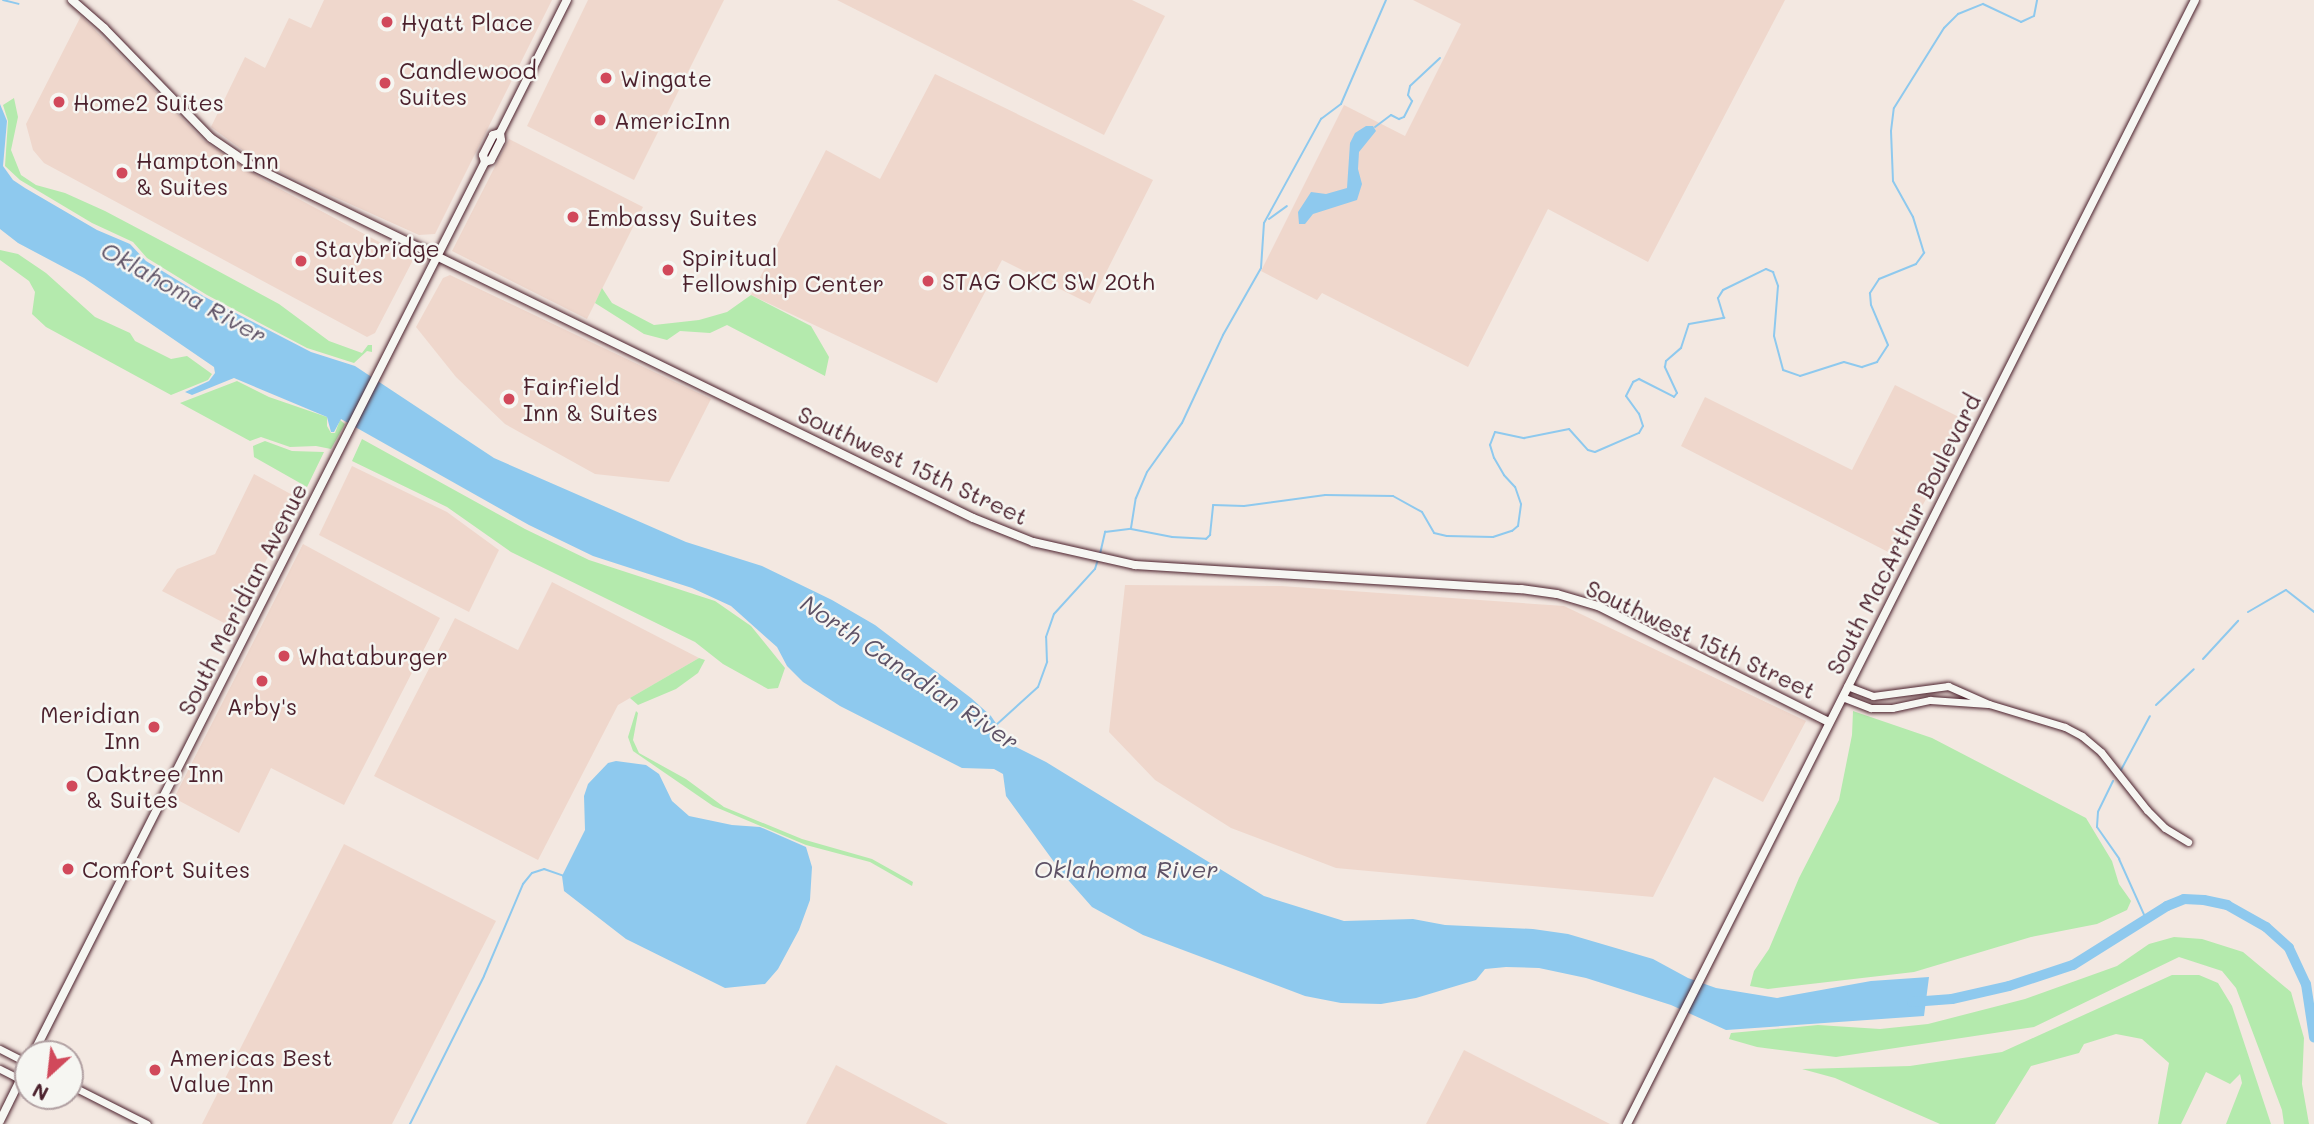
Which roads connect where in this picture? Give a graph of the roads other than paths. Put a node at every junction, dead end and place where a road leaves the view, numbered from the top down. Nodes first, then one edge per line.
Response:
1 (72, 0) edge
2 (567, 0) edge
3 (2195, 0) edge
4 (437, 257) junction
5 (1847, 686) junction
6 (1900, 693) junction
7 (1842, 697) junction
8 (1989, 704) junction
9 (1902, 706) junction
10 (1829, 722) junction
11 (2188, 842) dead end
12 (40, 1040) edge
13 (14, 1092) edge
14 (84, 1092) edge
15 (0, 1121) edge
16 (147, 1124) edge
17 (1627, 1124) edge

1 - 4 main road, Southwest 15th Street
2 - 4 main road, South Meridian Avenue
3 - 5 main road, South MacArthur Boulevard
4 - 10 main road, Southwest 15th Street
4 - 12 main road, South Meridian Avenue
5 - 6 street
5 - 7 main road, South MacArthur Boulevard
6 - 8 street
6 - 9 street
7 - 9 street
7 - 10 main road, South MacArthur Boulevard
8 - 9 street
8 - 11 street
10 - 17 main road, South MacArthur Boulevard
13 - 15 main road
14 - 16 street

